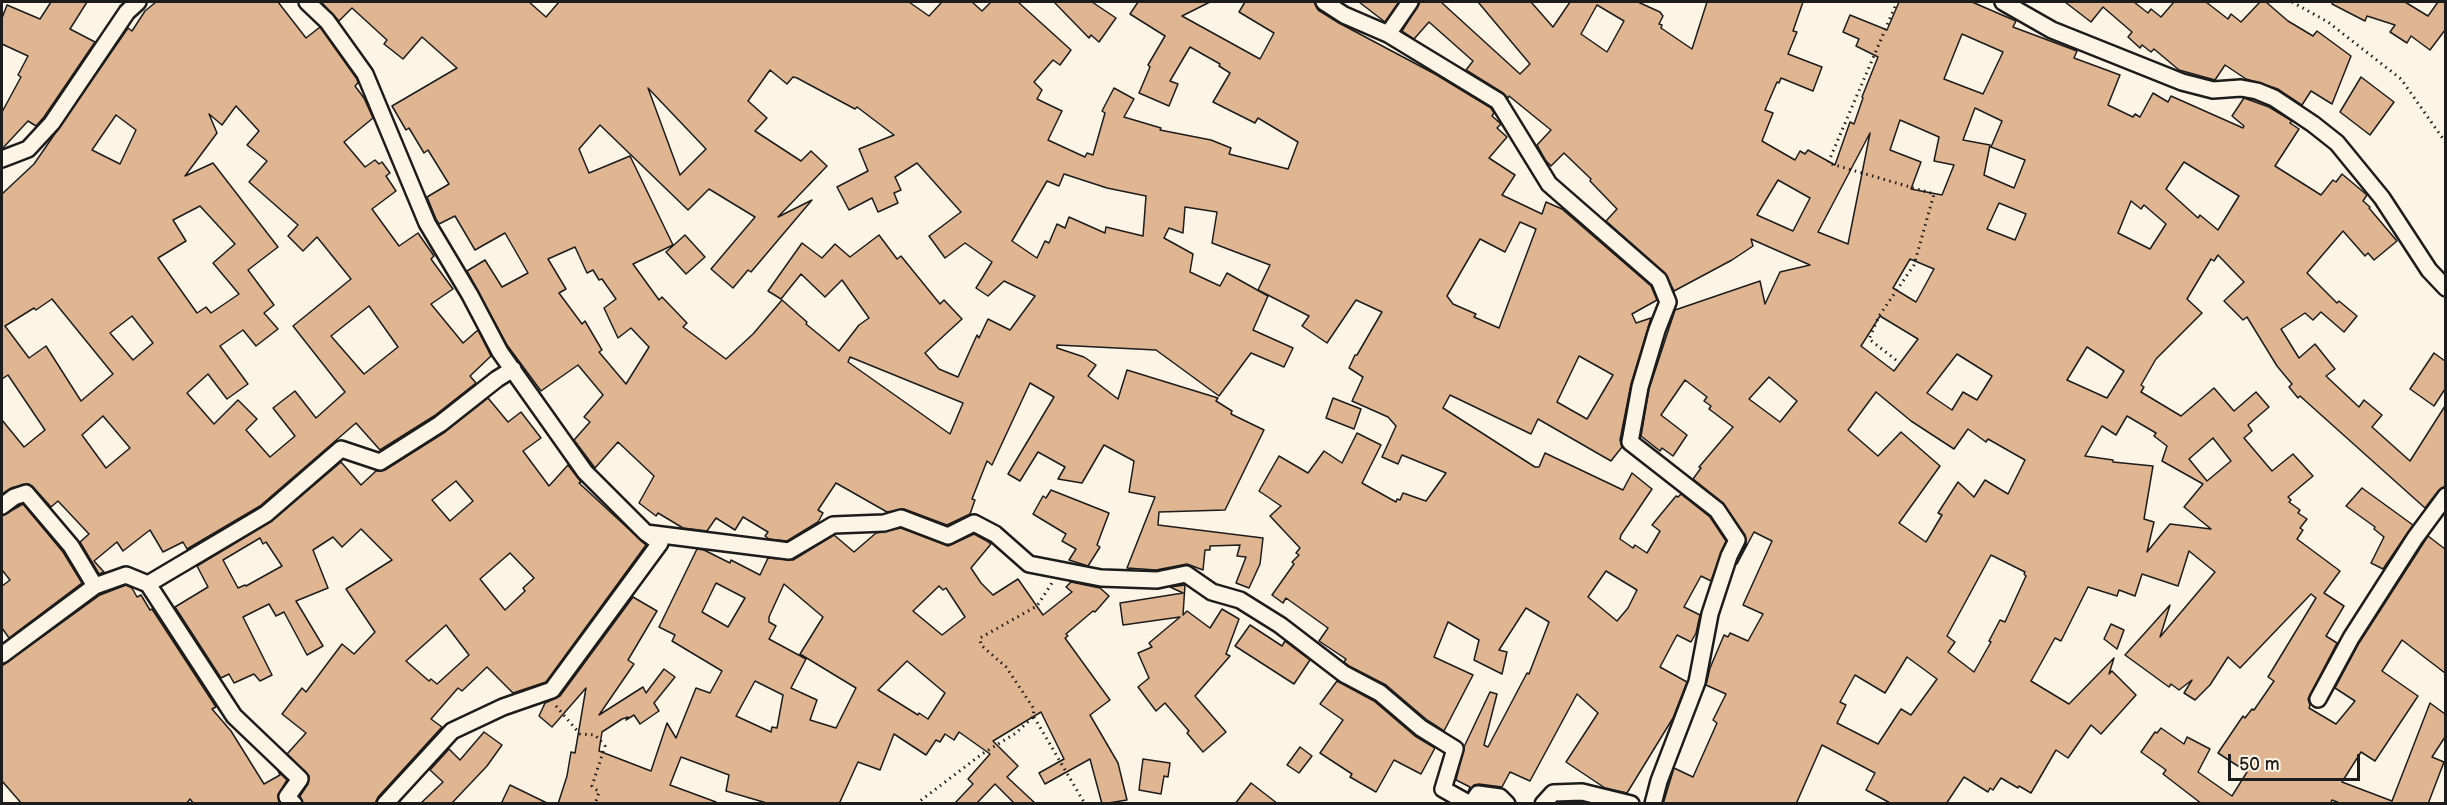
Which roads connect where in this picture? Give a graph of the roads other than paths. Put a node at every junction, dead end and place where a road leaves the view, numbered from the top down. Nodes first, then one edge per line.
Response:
1 (138, 2) edge
2 (307, 2) edge
3 (1324, 2) edge
4 (1410, 2) edge
5 (2003, 2) edge
6 (1388, 34) junction
7 (2, 159) edge
8 (2445, 288) edge
9 (513, 369) junction
10 (2445, 496) edge
11 (2, 506) edge
12 (646, 533) junction
13 (148, 584) junction
14 (95, 586) junction
15 (2, 655) edge
16 (2318, 699) dead end
17 (294, 804) edge
18 (385, 804) edge
19 (1471, 804) edge
20 (1507, 804) edge
21 (1543, 804) edge
22 (1631, 804) edge
23 (1653, 804) edge

1 - 7 street
2 - 9 street
3 - 6 street
4 - 6 street
5 - 8 street
6 - 23 street
9 - 12 street
9 - 13 street
10 - 16 street
11 - 14 street
12 - 18 street
12 - 19 street
13 - 14 street
13 - 17 street
14 - 15 street
19 - 20 street
21 - 22 street

